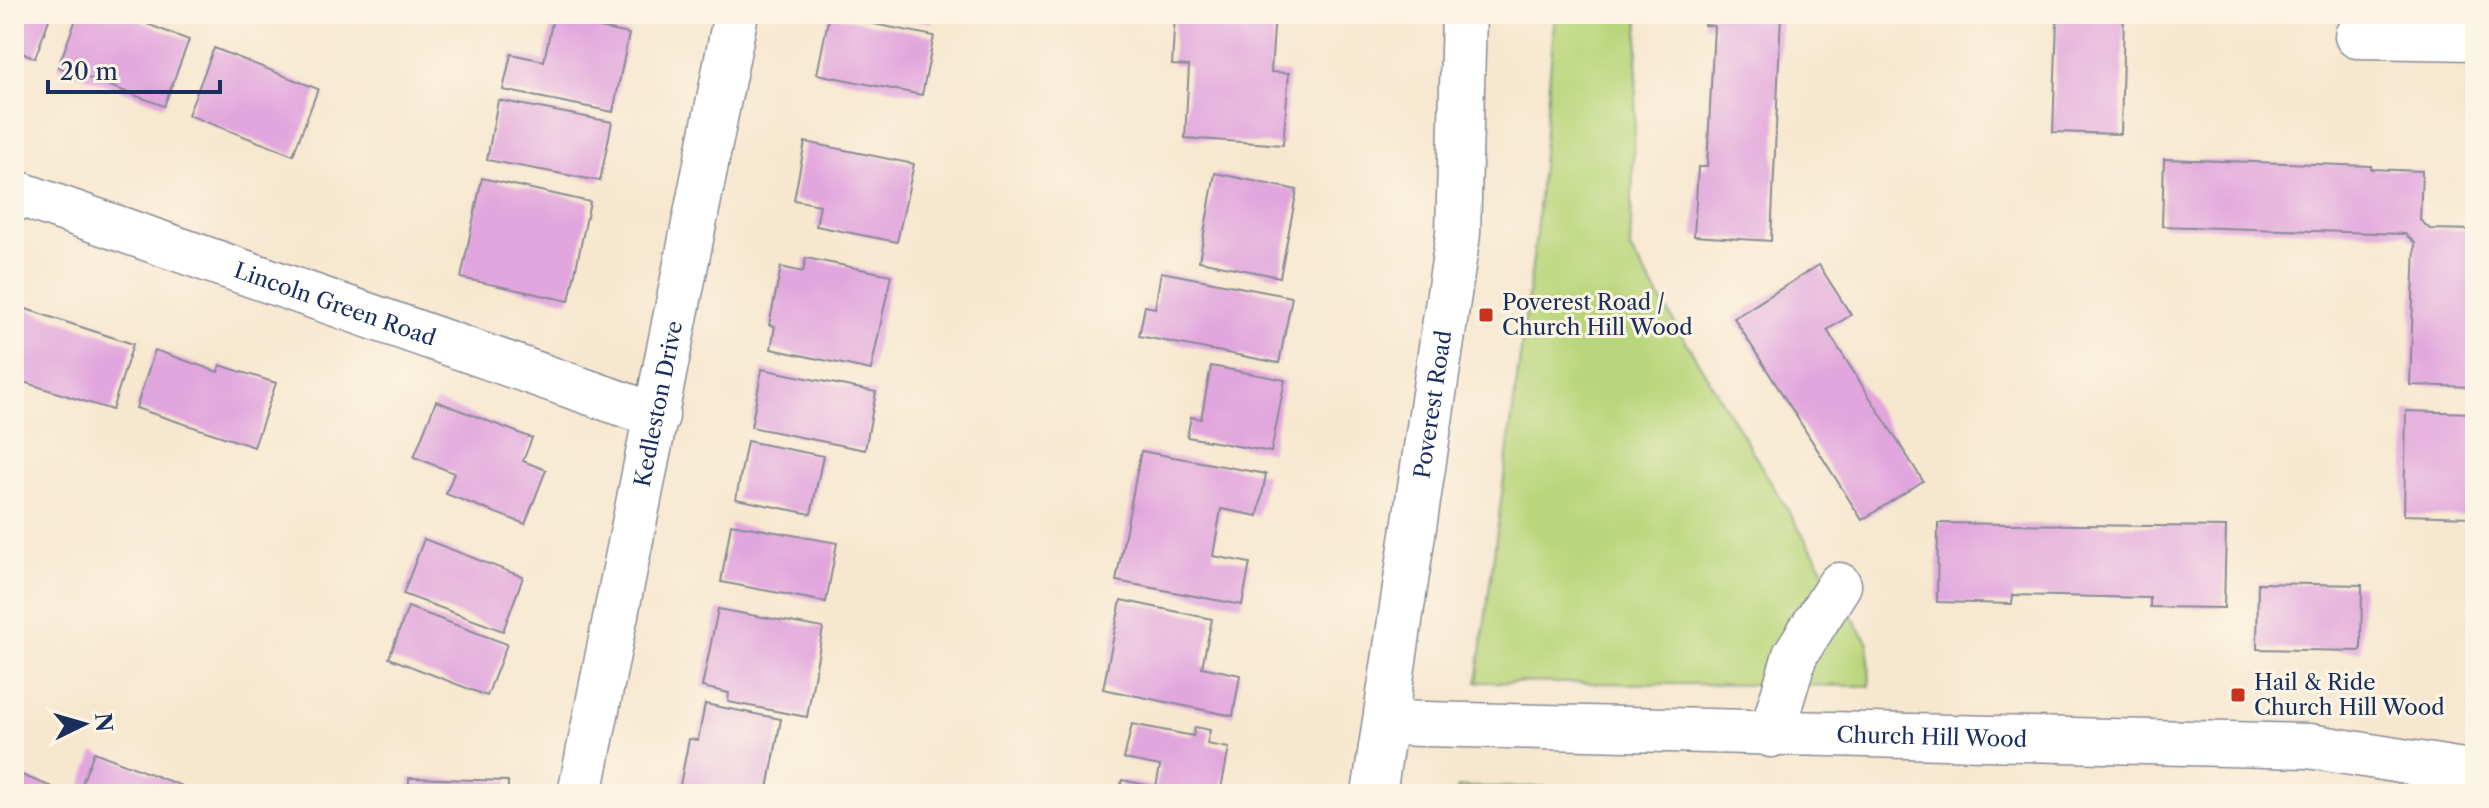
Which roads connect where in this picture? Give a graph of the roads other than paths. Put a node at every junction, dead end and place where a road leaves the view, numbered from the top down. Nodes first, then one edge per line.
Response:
1 (736, 14) edge
2 (1464, 14) edge
3 (2357, 36) dead end
4 (2475, 38) edge
5 (14, 192) edge
6 (657, 416) junction
7 (1839, 585) dead end
8 (1386, 723) junction
9 (1771, 735) junction
10 (2475, 773) edge
11 (580, 794) edge
12 (1374, 794) edge

1 - 6 street, Kedleston Drive
2 - 8 street, Poverest Road
3 - 4 street
5 - 6 street, Lincoln Green Road
6 - 11 street, Kedleston Drive
7 - 9 street
8 - 9 street, Church Hill Wood
8 - 12 street, Poverest Road
9 - 10 street, Church Hill Wood

